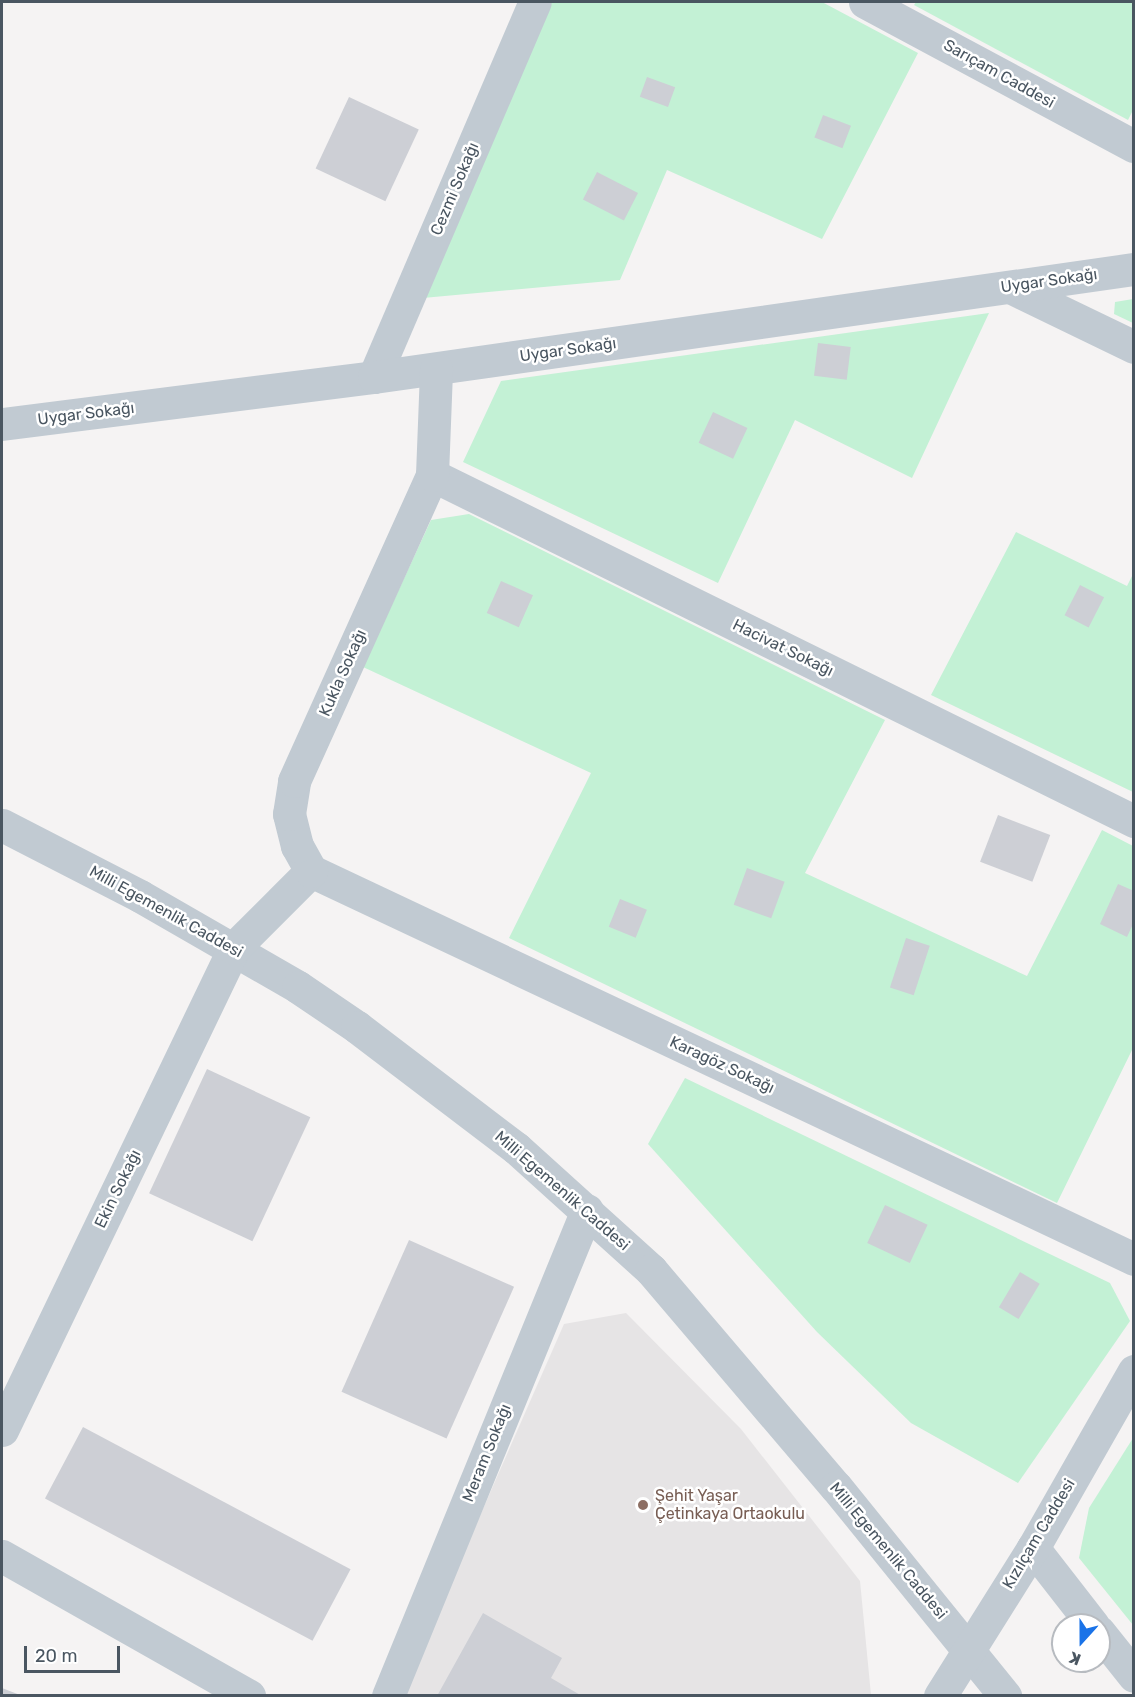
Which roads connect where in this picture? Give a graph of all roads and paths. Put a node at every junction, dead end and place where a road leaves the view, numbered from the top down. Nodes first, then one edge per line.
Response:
1 (535, 2) edge
2 (865, 2) edge
3 (1134, 146) edge
4 (1134, 269) edge
5 (1010, 287) junction
6 (1134, 347) edge
7 (436, 369) junction
8 (374, 377) junction
9 (2, 424) edge
10 (432, 475) junction
11 (1134, 821) edge
12 (2, 825) edge
13 (311, 871) junction
14 (234, 948) junction
15 (587, 1210) junction
16 (1134, 1258) edge
17 (1134, 1371) edge
18 (2, 1430) edge
19 (1033, 1548) junction
20 (2, 1556) edge
21 (1084, 1613) edge
22 (1111, 1647) edge
23 (968, 1648) junction
24 (1134, 1676) edge
25 (249, 1695) edge
26 (388, 1695) edge
27 (940, 1695) edge
28 (976, 1695) edge
29 (1005, 1695) edge

1 - 8 street, Cezmi Sokağı
2 - 3 street, Sarıçam Caddesi
4 - 5 street, Uygar Sokağı
5 - 6 street
5 - 7 street, Uygar Sokağı
7 - 8 street, Uygar Sokağı
7 - 10 street, Kukla Sokağı
8 - 9 street, Uygar Sokağı
10 - 11 street, Hacivat Sokağı
10 - 13 street, Kukla Sokağı
12 - 14 street, Milli Egemenlik Caddesi
13 - 14 street
13 - 16 street, Karagöz Sokağı
14 - 15 street, Milli Egemenlik Caddesi
14 - 18 street, Ekin Sokağı
15 - 23 street, Milli Egemenlik Caddesi
15 - 26 street, Meram Sokağı
17 - 19 street, Kızılçam Caddesi
19 - 21 street
19 - 23 street, Kızılçam Caddesi
20 - 25 street
22 - 24 street
23 - 27 street, Kızılçam Caddesi
23 - 28 street
23 - 29 street, Milli Egemenlik Caddesi

